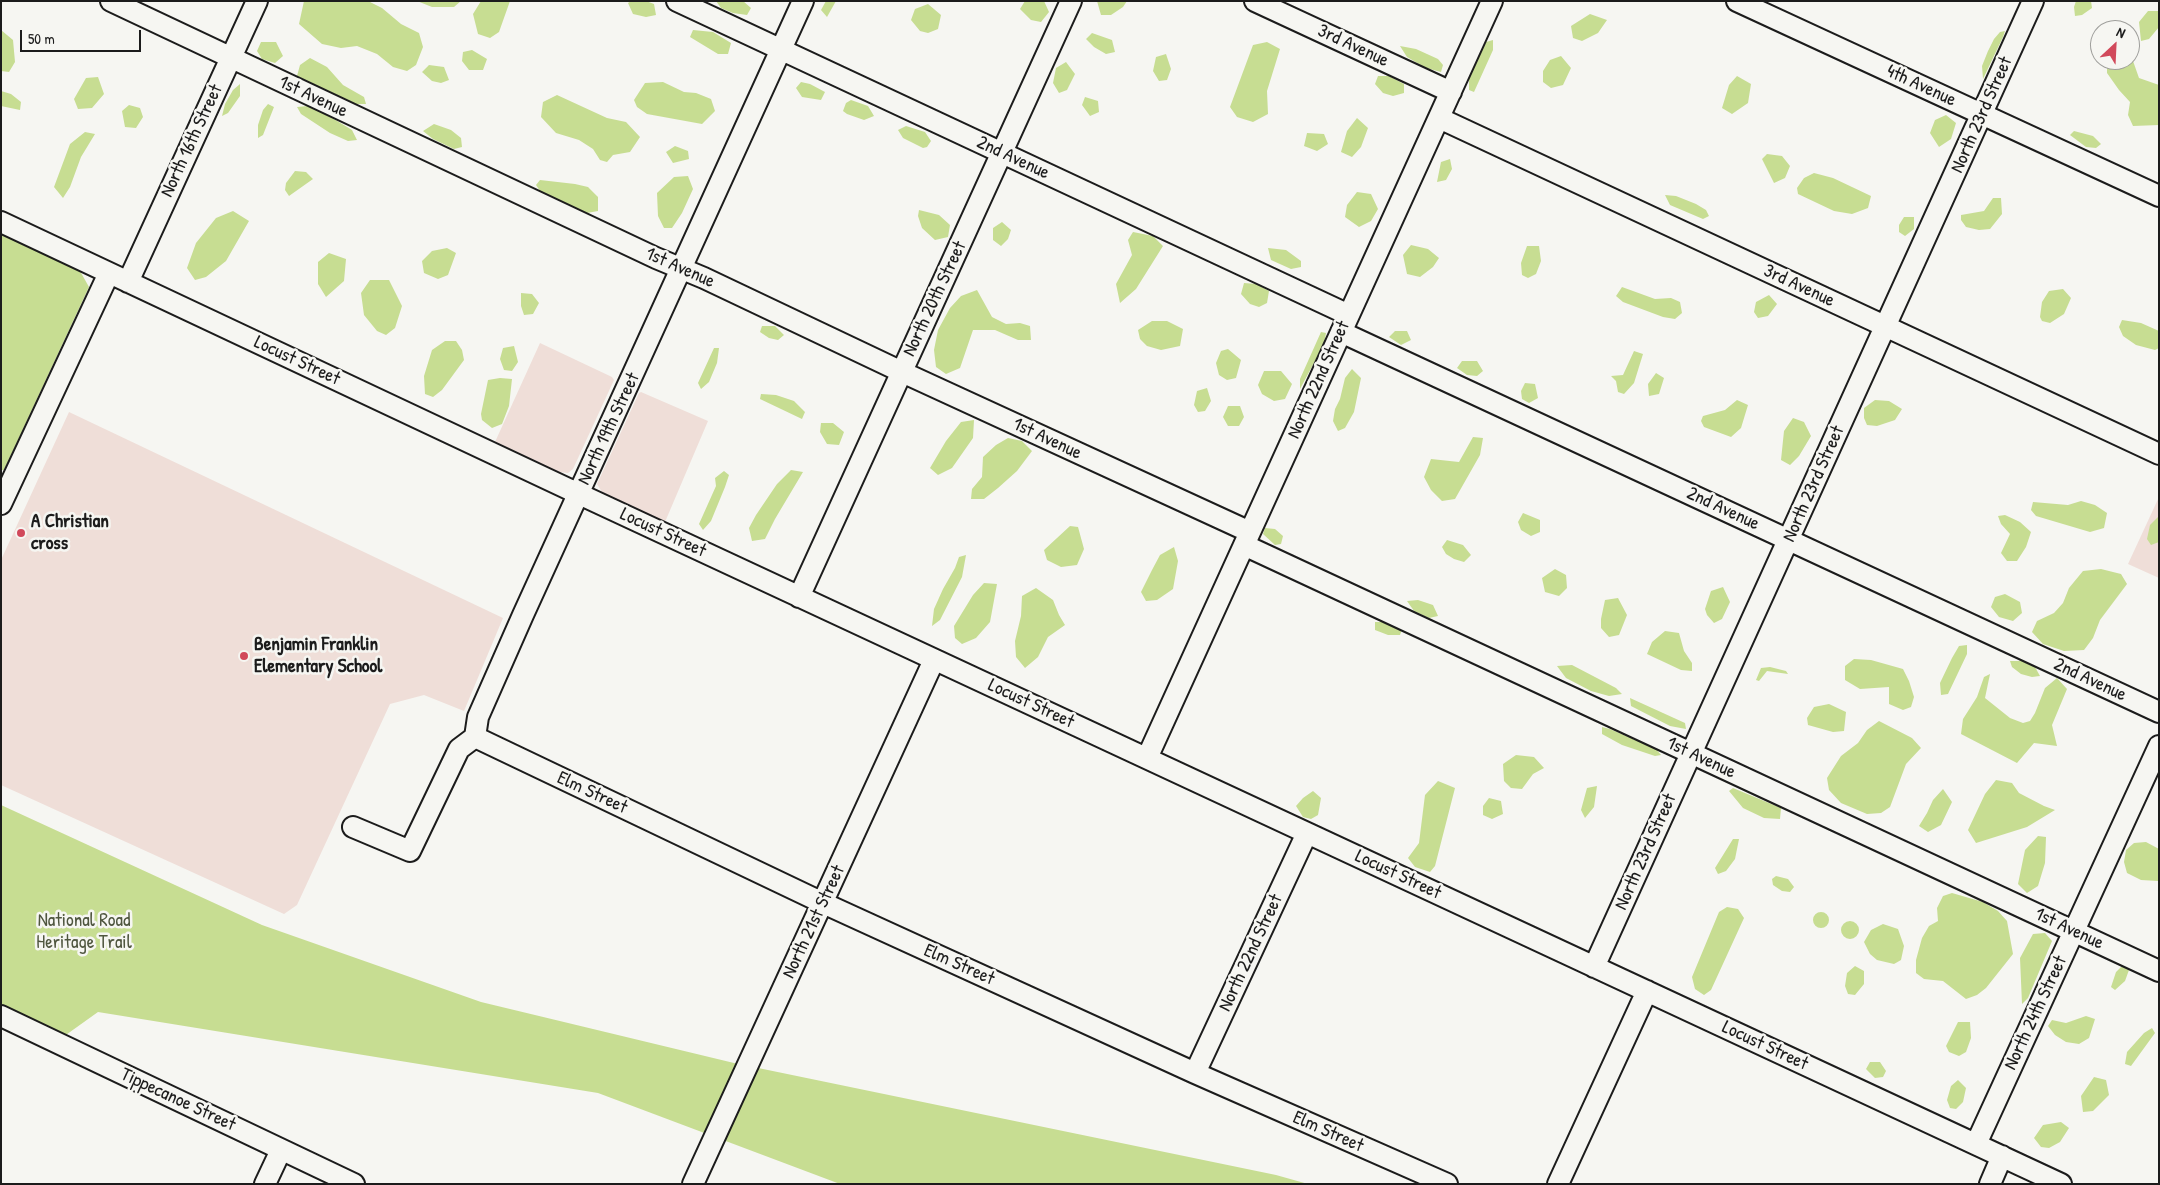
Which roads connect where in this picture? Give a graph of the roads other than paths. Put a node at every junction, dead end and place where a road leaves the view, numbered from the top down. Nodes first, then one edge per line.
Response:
1 (111, 1) edge
2 (257, 1) edge
3 (677, 1) edge
4 (803, 1) edge
5 (1071, 1) edge
6 (1255, 1) edge
7 (1492, 1) edge
8 (1737, 1) edge
9 (2034, 1) edge
10 (781, 50) junction
11 (231, 58) junction
12 (1450, 92) junction
13 (1982, 114) junction
14 (1439, 118) junction
15 (1002, 152) junction
16 (2159, 196) edge
17 (1, 222) edge
18 (681, 268) junction
19 (109, 273) junction
20 (128, 282) junction
21 (1345, 324) junction
22 (1885, 326) junction
23 (902, 372) junction
24 (2159, 454) edge
25 (579, 494) junction
26 (3, 495) edge
27 (1247, 539) junction
28 (1788, 540) junction
29 (799, 597) junction
30 (934, 660) junction
31 (2159, 712) edge
32 (475, 738) junction
33 (2159, 746) edge
34 (1691, 754) junction
35 (1147, 758) junction
36 (353, 828) dead end
37 (1306, 833) junction
38 (822, 903) junction
39 (2074, 931) junction
40 (1594, 967) junction
41 (2159, 971) edge
42 (1647, 991) junction
43 (1, 1016) edge
44 (1195, 1073) junction
45 (1976, 1144) junction
46 (281, 1150) junction
47 (2002, 1156) junction
48 (264, 1184) edge
49 (354, 1184) edge
50 (693, 1184) edge
51 (1447, 1184) edge
52 (1558, 1184) edge
53 (1990, 1184) edge
54 (2061, 1184) edge

1 - 11 street, 1st Avenue
2 - 11 street, North 16th Street
3 - 10 street, 2nd Avenue
4 - 10 street, North 19th Street
5 - 15 street, North 20th Street
6 - 12 street, 3rd Avenue
7 - 12 street, North 22nd Street
8 - 13 street, 4th Avenue
9 - 13 street, North 23rd Street
10 - 15 street, 2nd Avenue
10 - 18 street, North 19th Street
11 - 18 street, 1st Avenue
11 - 20 street, North 16th Street
12 - 14 street, North 22nd Street
13 - 16 street, 4th Avenue
13 - 22 street, North 23rd Street
14 - 21 street, North 22nd Street
14 - 22 street, 3rd Avenue
15 - 21 street, 2nd Avenue
15 - 23 street, North 20th Street
17 - 19 street, Locust Street
18 - 23 street, 1st Avenue
18 - 25 street, North 19th Street
19 - 20 street, Locust Street
19 - 26 street
20 - 25 street, Locust Street
21 - 27 street, North 22nd Street
21 - 28 street, 2nd Avenue
22 - 24 street, 3rd Avenue
22 - 28 street, North 23rd Street
23 - 27 street, 1st Avenue
23 - 29 street, North 20th Street
25 - 29 street, Locust Street
25 - 32 street, North 19th Street
27 - 34 street, 1st Avenue
27 - 35 street, North 22nd Street
28 - 31 street, 2nd Avenue
28 - 34 street, North 23rd Street
29 - 30 street, Locust Street
30 - 35 street, Locust Street
30 - 38 street, North 21st Street
32 - 36 street
32 - 38 street, Elm Street
33 - 39 street, North 24th Street
34 - 39 street, 1st Avenue
34 - 40 street, North 23rd Street
35 - 37 street, Locust Street
37 - 40 street, Locust Street
37 - 44 street, North 22nd Street
38 - 44 street, Elm Street
38 - 50 street, North 21st Street
39 - 41 street, 1st Avenue
39 - 45 street, North 24th Street
40 - 42 street, Locust Street
42 - 45 street, Locust Street
42 - 52 street
43 - 46 street, Tippecanoe Street
44 - 51 street, Elm Street
45 - 47 street, Locust Street
46 - 48 street
46 - 49 street, Tippecanoe Street
47 - 53 street
47 - 54 street, Locust Street

